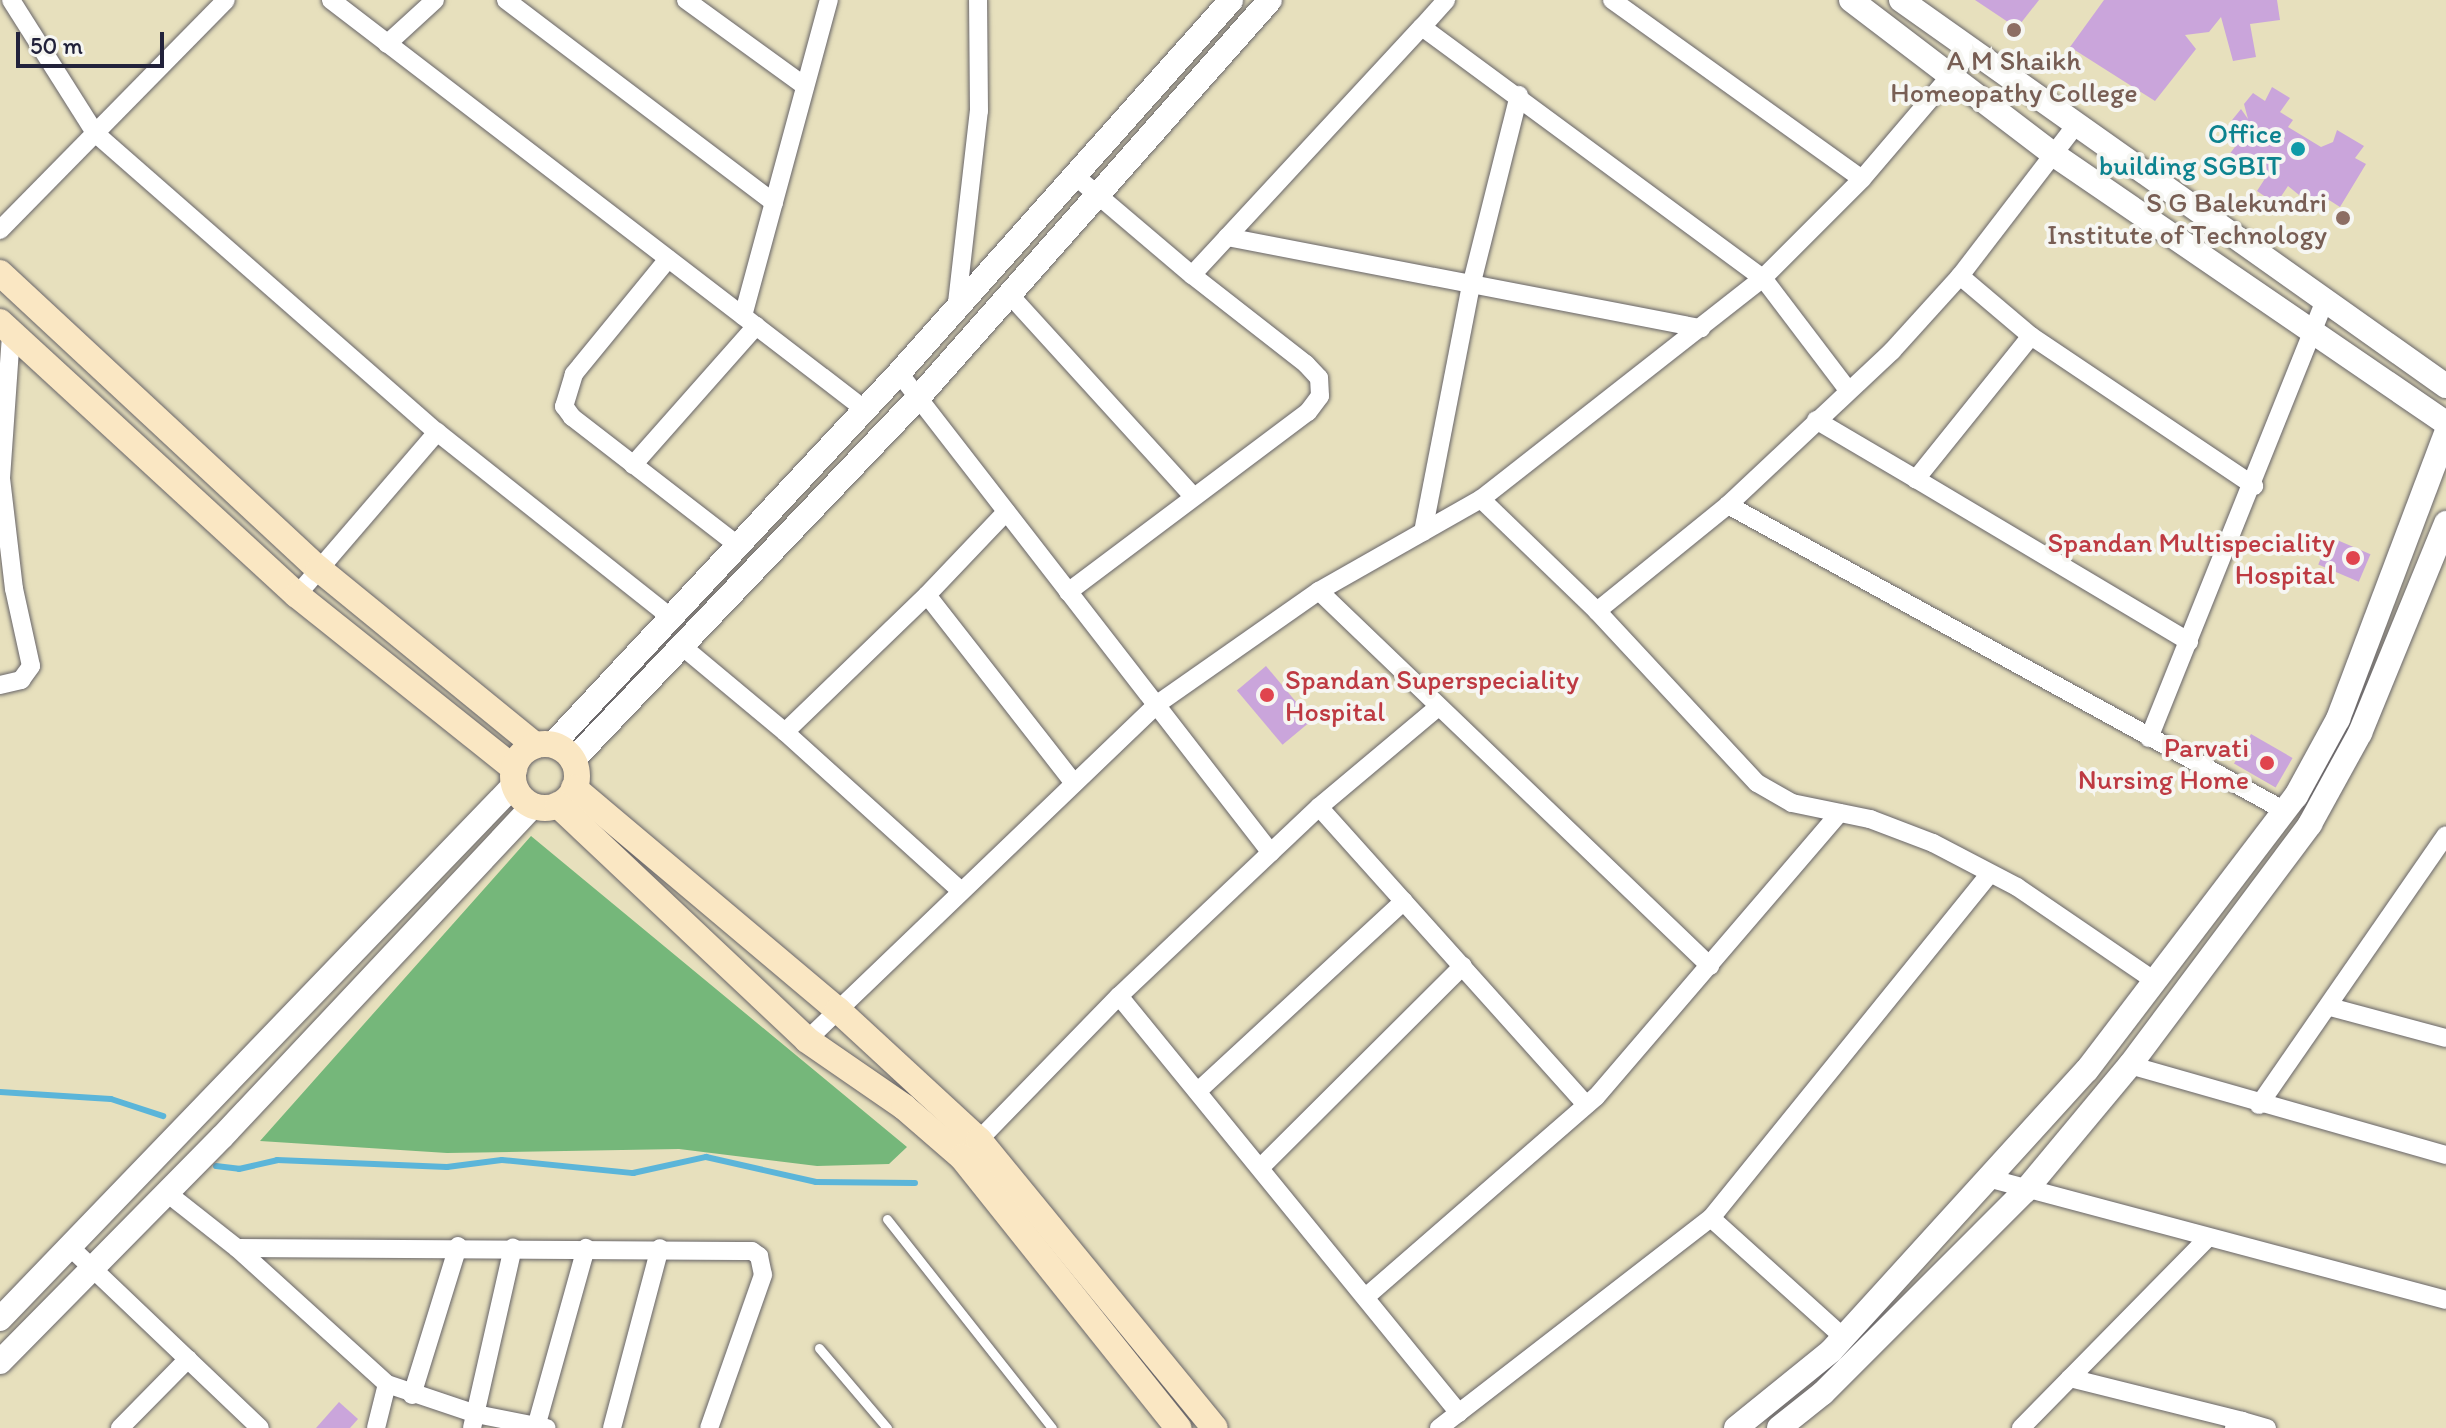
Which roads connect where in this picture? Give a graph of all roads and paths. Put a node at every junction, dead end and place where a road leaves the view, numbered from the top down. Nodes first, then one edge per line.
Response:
1 (11, 0) edge
2 (226, 0) edge
3 (331, 0) edge
4 (435, 0) edge
5 (506, 0) edge
6 (686, 0) edge
7 (829, 0) edge
8 (978, 0) edge
9 (1231, 0) edge
10 (1270, 0) edge
11 (1446, 0) edge
12 (1612, 0) edge
13 (1851, 0) edge
14 (1901, 0) edge
15 (1422, 27) junction
16 (387, 44) junction
17 (1972, 50) junction
18 (1953, 73) junction
19 (805, 86) junction
20 (1519, 95) junction
21 (2076, 125) junction
22 (95, 133) junction
23 (2053, 154) junction
24 (1074, 175) junction
25 (1862, 179) junction
26 (1100, 197) junction
27 (774, 203) junction
28 (0, 230) edge
29 (1227, 237) junction
30 (668, 259) junction
31 (0, 273) edge
32 (1192, 275) junction
33 (1960, 276) junction
34 (1763, 278) junction
35 (1471, 286) junction
36 (1009, 294) junction
37 (2326, 298) junction
38 (957, 303) junction
39 (750, 321) junction
40 (5, 328) edge
41 (1701, 328) junction
42 (2311, 335) junction
43 (2031, 336) junction
44 (899, 373) junction
45 (2446, 386) edge
46 (1848, 390) junction
47 (918, 398) junction
48 (863, 408) junction
49 (1816, 420) junction
50 (2446, 423) edge
51 (437, 432) junction
52 (2446, 433) edge
53 (633, 465) junction
54 (1, 478) edge
55 (1916, 479) junction
56 (2254, 486) junction
57 (1193, 496) junction
58 (1481, 499) junction
59 (1728, 505) junction
60 (1006, 512) junction
61 (2446, 523) edge
62 (1423, 532) junction
63 (739, 546) junction
64 (319, 569) junction
65 (7, 588) edge
66 (1319, 591) junction
67 (1068, 592) junction
68 (297, 595) junction
69 (927, 595) junction
70 (1597, 611) junction
71 (672, 618) junction
72 (2189, 642) junction
73 (683, 647) junction
74 (0, 685) edge
75 (1156, 705) junction
76 (1438, 707) junction
77 (785, 732) junction
78 (2149, 738) junction
79 (554, 750) junction
80 (514, 777) junction
81 (1074, 783) junction
82 (555, 799) junction
83 (1319, 807) junction
84 (2285, 811) junction
85 (1839, 813) junction
86 (2446, 835) edge
87 (1271, 853) junction
88 (1989, 875) junction
89 (961, 891) junction
90 (1404, 901) junction
91 (1463, 966) junction
92 (1710, 966) junction
93 (2155, 981) junction
94 (1119, 996) junction
95 (2330, 1007) junction
96 (838, 1010) junction
97 (2446, 1038) edge
98 (807, 1040) junction
99 (2130, 1065) junction
100 (1198, 1091) junction
101 (1586, 1105) junction
102 (2259, 1105) junction
103 (180, 1134) junction
104 (970, 1148) junction
105 (2446, 1155) edge
106 (203, 1156) junction
107 (1261, 1167) junction
108 (1988, 1178) junction
109 (2025, 1191) junction
110 (167, 1193) junction
111 (1711, 1218) junction
112 (887, 1219) dead end
113 (2207, 1239) junction
114 (458, 1246) junction
115 (70, 1247) junction
116 (237, 1248) junction
117 (513, 1248) junction
118 (586, 1248) junction
119 (660, 1248) junction
120 (94, 1270) junction
121 (1368, 1295) junction
122 (2446, 1300) edge
123 (0, 1319) edge
124 (1843, 1337) junction
125 (819, 1348) dead end
126 (188, 1359) junction
127 (0, 1362) edge
128 (2070, 1378) junction
129 (387, 1384) junction
130 (412, 1395) junction
131 (1459, 1413) junction
132 (474, 1421) edge
133 (2238, 1424) edge
134 (541, 1427) edge
135 (120, 1428) edge
136 (260, 1428) edge
137 (376, 1428) edge
138 (612, 1428) edge
139 (709, 1428) edge
140 (887, 1428) edge
141 (1052, 1428) edge
142 (1178, 1428) edge
143 (1215, 1428) edge
144 (1439, 1428) edge
145 (1736, 1428) edge
146 (1779, 1428) edge
147 (2021, 1428) edge
148 (2267, 1428) edge

1 - 22 street
2 - 22 street
3 - 16 street
4 - 16 street
5 - 27 street
6 - 19 street
7 - 19 street
8 - 38 street
9 - 24 street
10 - 26 street
11 - 15 street
12 - 25 street
13 - 18 street
14 - 17 street
15 - 20 street
15 - 29 street
16 - 30 street
17 - 18 street
17 - 21 street
18 - 23 street
18 - 25 street
19 - 27 street
20 - 34 street
20 - 35 street
21 - 23 street
21 - 37 street
22 - 28 street
22 - 51 street
23 - 33 street
23 - 42 street
24 - 26 street
24 - 38 street
25 - 34 street
26 - 32 street
26 - 36 street
27 - 39 street
29 - 32 street
29 - 35 street
30 - 39 street
30 - 53 street
31 - 64 main road
32 - 57 street
33 - 43 street
33 - 46 street
34 - 41 street
34 - 46 street
35 - 41 street
35 - 62 street
36 - 47 street
36 - 57 street
37 - 42 street
37 - 45 street
38 - 44 street
39 - 48 street
39 - 53 street
40 - 54 street
40 - 68 main road
41 - 58 street
42 - 50 street
42 - 56 street
43 - 55 street
43 - 56 street
44 - 47 street
44 - 48 street
46 - 49 street
47 - 60 street
47 - 73 street
48 - 63 street
49 - 55 street
49 - 59 street
51 - 64 street
51 - 71 street
52 - 84 street
53 - 63 street
54 - 65 street
55 - 72 street
56 - 72 street
57 - 67 street
58 - 62 street
58 - 70 street
59 - 70 street
59 - 78 street
60 - 67 street
60 - 69 street
61 - 99 street
62 - 66 street
63 - 71 street
64 - 68 street
64 - 79 main road
65 - 74 street
66 - 75 street
66 - 76 street
67 - 75 street
68 - 80 main road
69 - 77 street
69 - 81 street
70 - 85 street
71 - 79 street
72 - 78 street
73 - 77 street
73 - 79 street
75 - 81 street
75 - 87 street
76 - 83 street
76 - 92 street
77 - 89 street
78 - 84 street
79 - 80 main road
79 - 82 main road
80 - 82 main road
80 - 103 street
81 - 89 street
82 - 96 main road
82 - 98 main road
82 - 106 street
83 - 87 street
83 - 90 street
84 - 93 street
85 - 88 street
85 - 92 street
86 - 95 street
87 - 94 street
88 - 93 street
88 - 111 street
89 - 96 street
90 - 91 street
90 - 100 street
91 - 101 street
91 - 107 street
92 - 101 street
93 - 108 street
94 - 100 street
94 - 104 street
95 - 97 street
95 - 102 street
96 - 98 street
96 - 104 main road
98 - 104 main road
99 - 102 street
99 - 109 street
100 - 107 street
101 - 121 street
102 - 105 street
103 - 106 street
103 - 115 street
104 - 142 main road
104 - 143 main road
106 - 110 street
107 - 121 street
108 - 109 street
108 - 124 street
109 - 113 street
109 - 146 street
110 - 116 street
110 - 120 street
111 - 124 street
111 - 131 street
112 - 141 lane
113 - 122 street
113 - 128 street
114 - 116 street
114 - 117 street
114 - 130 street
115 - 120 street
115 - 123 street
116 - 129 street
117 - 118 street
117 - 132 street
118 - 119 street
118 - 134 street
119 - 138 street
119 - 139 street
120 - 126 street
120 - 127 street
121 - 131 street
124 - 145 street
125 - 140 lane
126 - 135 street
126 - 136 street
128 - 133 street
128 - 147 street
129 - 130 street
129 - 137 street
130 - 132 street
131 - 144 street
132 - 134 street
133 - 148 street

